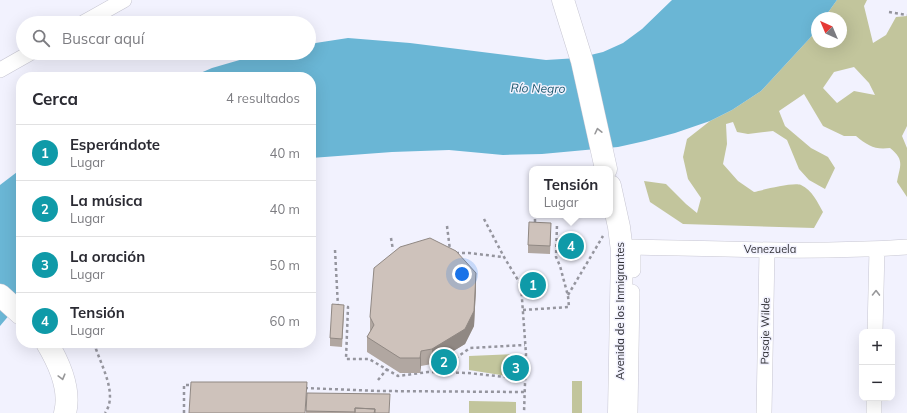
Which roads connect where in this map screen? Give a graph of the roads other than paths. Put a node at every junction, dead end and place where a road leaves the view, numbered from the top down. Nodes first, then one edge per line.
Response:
1 (124, 0) edge
2 (563, 0) edge
3 (95, 16) edge
4 (18, 60) edge
5 (0, 70) edge
6 (605, 166) edge
7 (613, 199) edge
8 (633, 247) joint
9 (907, 247) edge
10 (877, 249) junction
11 (767, 250) junction
12 (0, 295) edge
13 (16, 309) edge
14 (875, 329) edge
15 (49, 348) edge
16 (874, 401) edge
17 (65, 413) edge
18 (619, 413) edge
19 (630, 413) edge
20 (764, 413) edge
21 (874, 413) edge

1 - 3 street
6 -> 2 main road
4 - 5 street
7 - 18 main road, Avenida de los Inmigrantes
8 - 11 street, Venezuela
8 - 19 street, Avenida de los Inmigrantes
9 - 10 street, Venezuela
10 - 11 street, Venezuela
14 -> 10 street
11 - 20 street, Pasaje Wilde
12 - 13 main road
15 -> 17 main road
16 - 21 street

